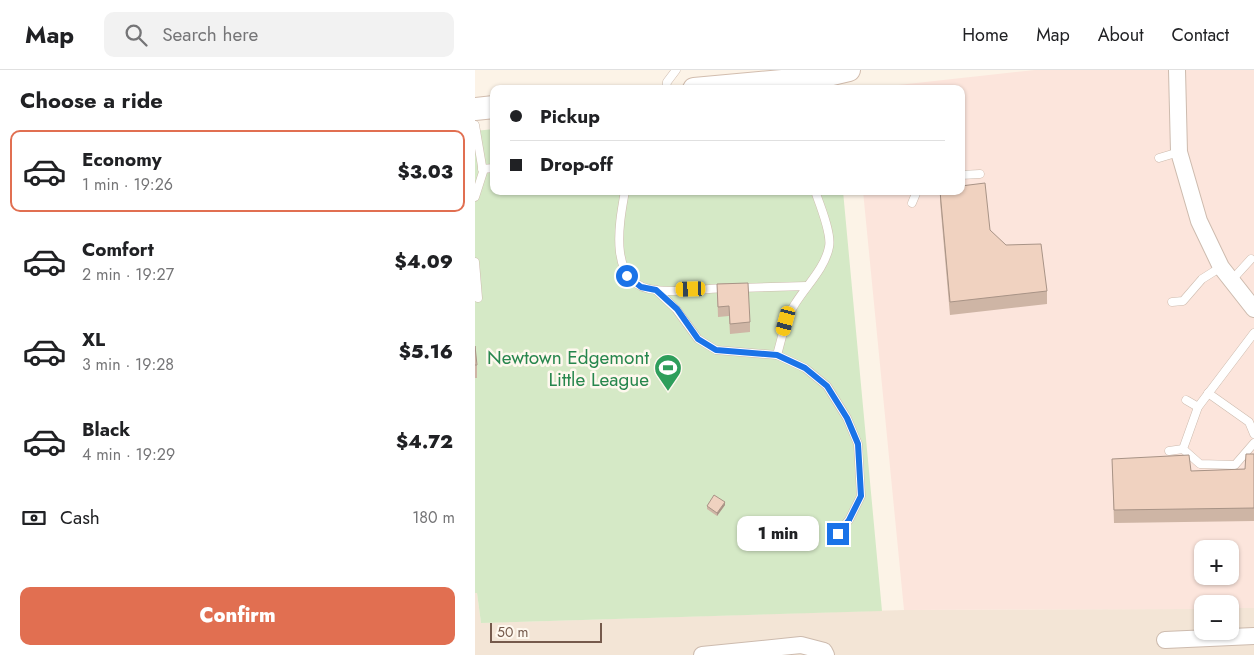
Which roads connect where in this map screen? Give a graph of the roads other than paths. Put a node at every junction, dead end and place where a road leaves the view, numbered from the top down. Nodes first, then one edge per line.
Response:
1 (676, 70) edge
2 (849, 70) edge
3 (1177, 70) edge
4 (795, 84) edge
5 (667, 85) edge
6 (775, 85) edge
7 (490, 107) edge
8 (475, 109) edge
9 (475, 125) edge
10 (1179, 152) junction
11 (1159, 158) dead end
12 (490, 168) edge
13 (482, 169) junction
14 (981, 174) dead end
15 (965, 175) edge
16 (624, 195) edge
17 (816, 195) edge
18 (915, 195) edge
19 (475, 197) edge
20 (912, 203) dead end
21 (1251, 259) dead end
22 (475, 262) edge
23 (1221, 267) junction
24 (1231, 281) junction
25 (807, 286) junction
26 (656, 290) junction
27 (478, 298) dead end
28 (1172, 302) dead end
29 (1254, 309) edge
30 (1254, 333) edge
31 (777, 355) junction
32 (1208, 393) junction
33 (1186, 400) dead end
34 (1198, 407) junction
35 (1254, 434) edge
36 (1254, 443) edge
37 (1183, 449) junction
38 (1169, 451) dead end
39 (838, 534) dead end
40 (1254, 636) edge
41 (1165, 640) dead end
42 (825, 653) edge
43 (702, 655) edge

1 - 5 lane
2 - 4 street
3 - 10 street
4 - 6 street
7 - 8 street
9 - 13 lane
10 - 11 lane
10 - 23 street
12 - 13 lane
13 - 19 lane
14 - 15 lane
16 - 26 lane
17 - 25 lane
18 - 20 lane
21 - 24 lane
22 - 27 lane
23 - 24 street
23 - 28 lane
24 - 29 street
25 - 26 lane
25 - 31 lane
26 - 31 lane
30 - 32 lane
31 - 39 lane
32 - 34 lane
32 - 35 lane
33 - 34 lane
34 - 37 lane
36 - 37 lane
37 - 38 lane
40 - 41 street
42 - 43 street

